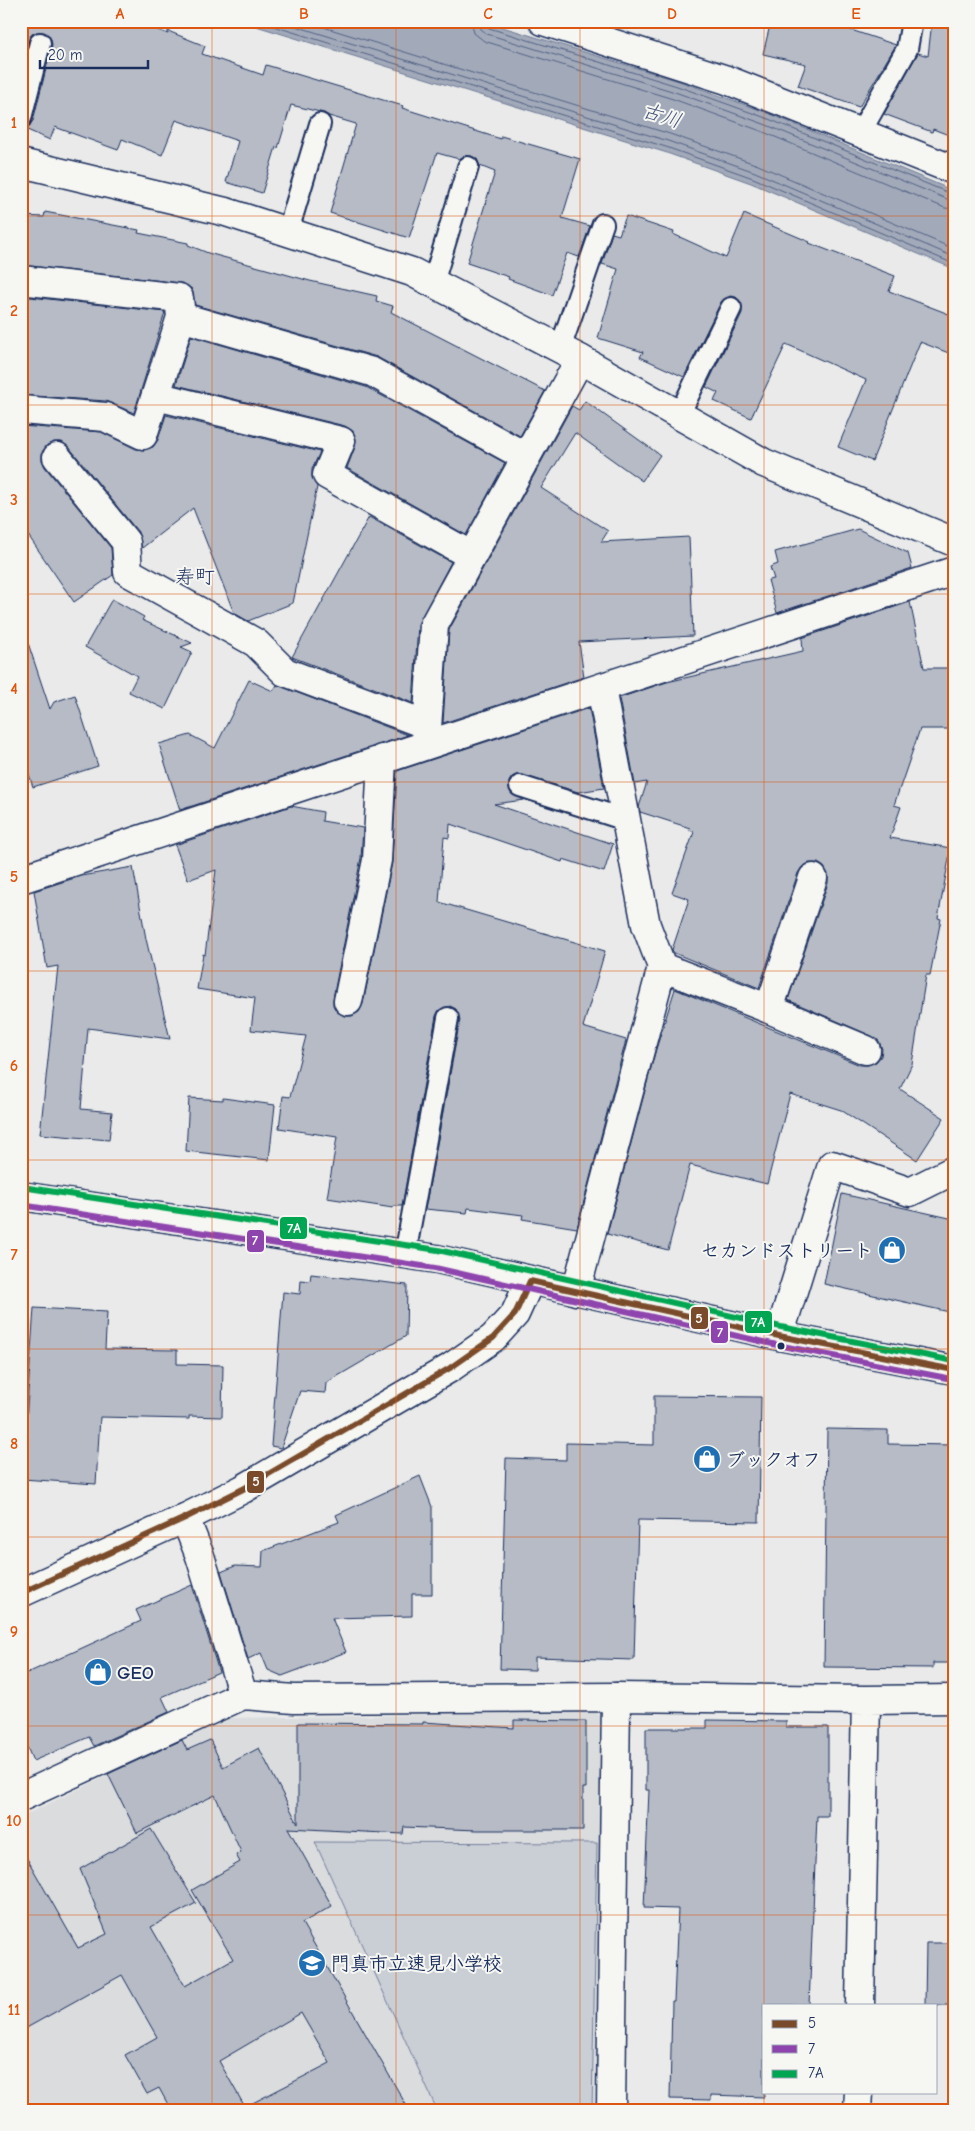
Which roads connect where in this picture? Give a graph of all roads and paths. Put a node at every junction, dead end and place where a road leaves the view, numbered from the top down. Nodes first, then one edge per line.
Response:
1 (543, 21) edge
2 (912, 21) edge
3 (40, 43) dead end
4 (21, 118) edge
5 (320, 124) dead end
6 (860, 133) junction
7 (21, 163) edge
8 (468, 168) dead end
9 (954, 170) edge
10 (603, 224) dead end
11 (288, 231) junction
12 (21, 280) edge
13 (433, 283) junction
14 (731, 308) dead end
15 (181, 317) junction
16 (570, 354) junction
17 (156, 396) junction
18 (21, 410) edge
19 (679, 416) junction
20 (526, 457) junction
21 (58, 458) dead end
22 (954, 542) edge
23 (472, 556) junction
24 (954, 571) edge
25 (601, 688) junction
26 (427, 735) junction
27 (382, 759) junction
28 (520, 786) dead end
29 (626, 820) junction
30 (24, 871) edge
31 (813, 878) dead end
32 (662, 967) junction
33 (348, 1001) dead end
34 (769, 1008) junction
35 (448, 1018) dead end
36 (866, 1050) dead end
37 (954, 1170) edge
38 (21, 1196) edge
39 (405, 1254) junction
40 (530, 1282) junction
41 (576, 1291) junction
42 (779, 1336) junction
43 (954, 1370) edge
44 (185, 1518) junction
45 (21, 1593) edge
46 (243, 1695) junction
47 (616, 1697) junction
48 (954, 1699) edge
49 (866, 1700) junction
50 (21, 1797) edge
51 (860, 2004) edge
52 (859, 2094) edge
53 (612, 2110) edge
54 (858, 2110) edge

1 - 6 street
2 - 6 lane
3 - 4 lane
5 - 11 lane
6 - 9 street
7 - 11 street
8 - 13 lane
10 - 16 lane
11 - 13 street
12 - 15 street
13 - 16 street
14 - 19 lane
15 - 17 street
15 - 20 street
16 - 19 street
16 - 20 street
17 - 18 street
17 - 23 street
19 - 22 street
20 - 23 street
21 - 26 street
23 - 26 street
24 - 25 street
25 - 26 street
25 - 29 street
26 - 27 street
27 - 30 street
27 - 33 street
28 - 29 lane
29 - 32 street
31 - 34 street
32 - 34 street
32 - 41 street
34 - 36 street
35 - 39 lane
37 - 42 street
38 - 39 street
39 - 40 street
40 - 41 street
40 - 44 street
41 - 42 street
42 - 43 street
44 - 45 street
44 - 46 street
46 - 47 street
46 - 50 street
47 - 49 street
47 - 53 street
48 - 49 street
49 - 51 street
52 - 54 street

